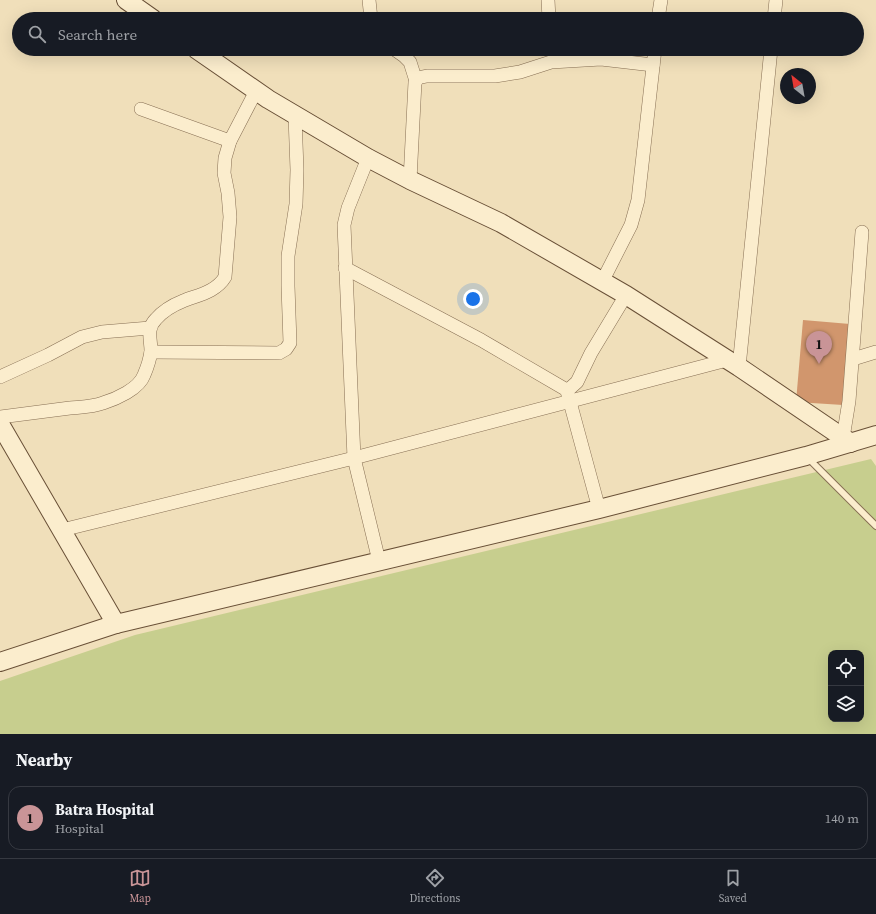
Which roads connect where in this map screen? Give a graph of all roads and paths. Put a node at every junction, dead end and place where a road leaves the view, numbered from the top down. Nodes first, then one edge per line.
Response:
1 (126, 0) edge
2 (369, 0) edge
3 (548, 0) edge
4 (661, 0) edge
5 (776, 0) edge
6 (143, 12) edge
7 (370, 12) edge
8 (549, 12) edge
9 (659, 12) edge
10 (775, 12) edge
11 (206, 56) edge
12 (404, 56) edge
13 (548, 56) edge
14 (563, 56) edge
15 (654, 56) edge
16 (770, 56) edge
17 (653, 66) junction
18 (416, 80) junction
19 (256, 91) junction
20 (141, 109) dead end
21 (295, 116) junction
22 (230, 141) junction
23 (368, 158) junction
24 (410, 180) junction
25 (862, 232) dead end
26 (345, 268) junction
27 (602, 282) junction
28 (626, 295) junction
29 (150, 328) junction
30 (151, 352) junction
31 (876, 352) edge
32 (852, 359) junction
33 (733, 364) junction
34 (0, 377) edge
35 (568, 397) junction
36 (0, 417) edge
37 (0, 424) edge
38 (876, 436) edge
39 (847, 440) junction
40 (806, 456) junction
41 (354, 458) junction
42 (599, 509) junction
43 (876, 526) edge
44 (62, 530) junction
45 (379, 562) junction
46 (116, 624) junction
47 (0, 662) edge

1 - 6 street
2 - 7 street
3 - 8 street
4 - 9 street
5 - 10 street
11 - 19 street
12 - 18 street
13 - 18 street
14 - 17 street
15 - 17 street
16 - 33 street
17 - 27 street
18 - 24 street
19 - 21 street
19 - 22 street
20 - 22 street
21 - 23 street
21 - 30 street
22 - 29 street
23 - 24 street
23 - 26 street
24 - 27 street
25 - 32 street
26 - 35 street
26 - 41 street
27 - 28 street
28 - 33 street
28 - 35 street
29 - 30 street
29 - 34 street
30 - 36 street
31 - 32 street
32 - 39 street
33 - 35 street
33 - 39 street
35 - 41 street
35 - 42 street
37 - 44 street
38 - 39 street
39 - 40 street
40 - 42 street
40 - 43 lane
41 - 44 street
41 - 45 street
42 - 45 street
44 - 46 street
45 - 46 street
46 - 47 street

